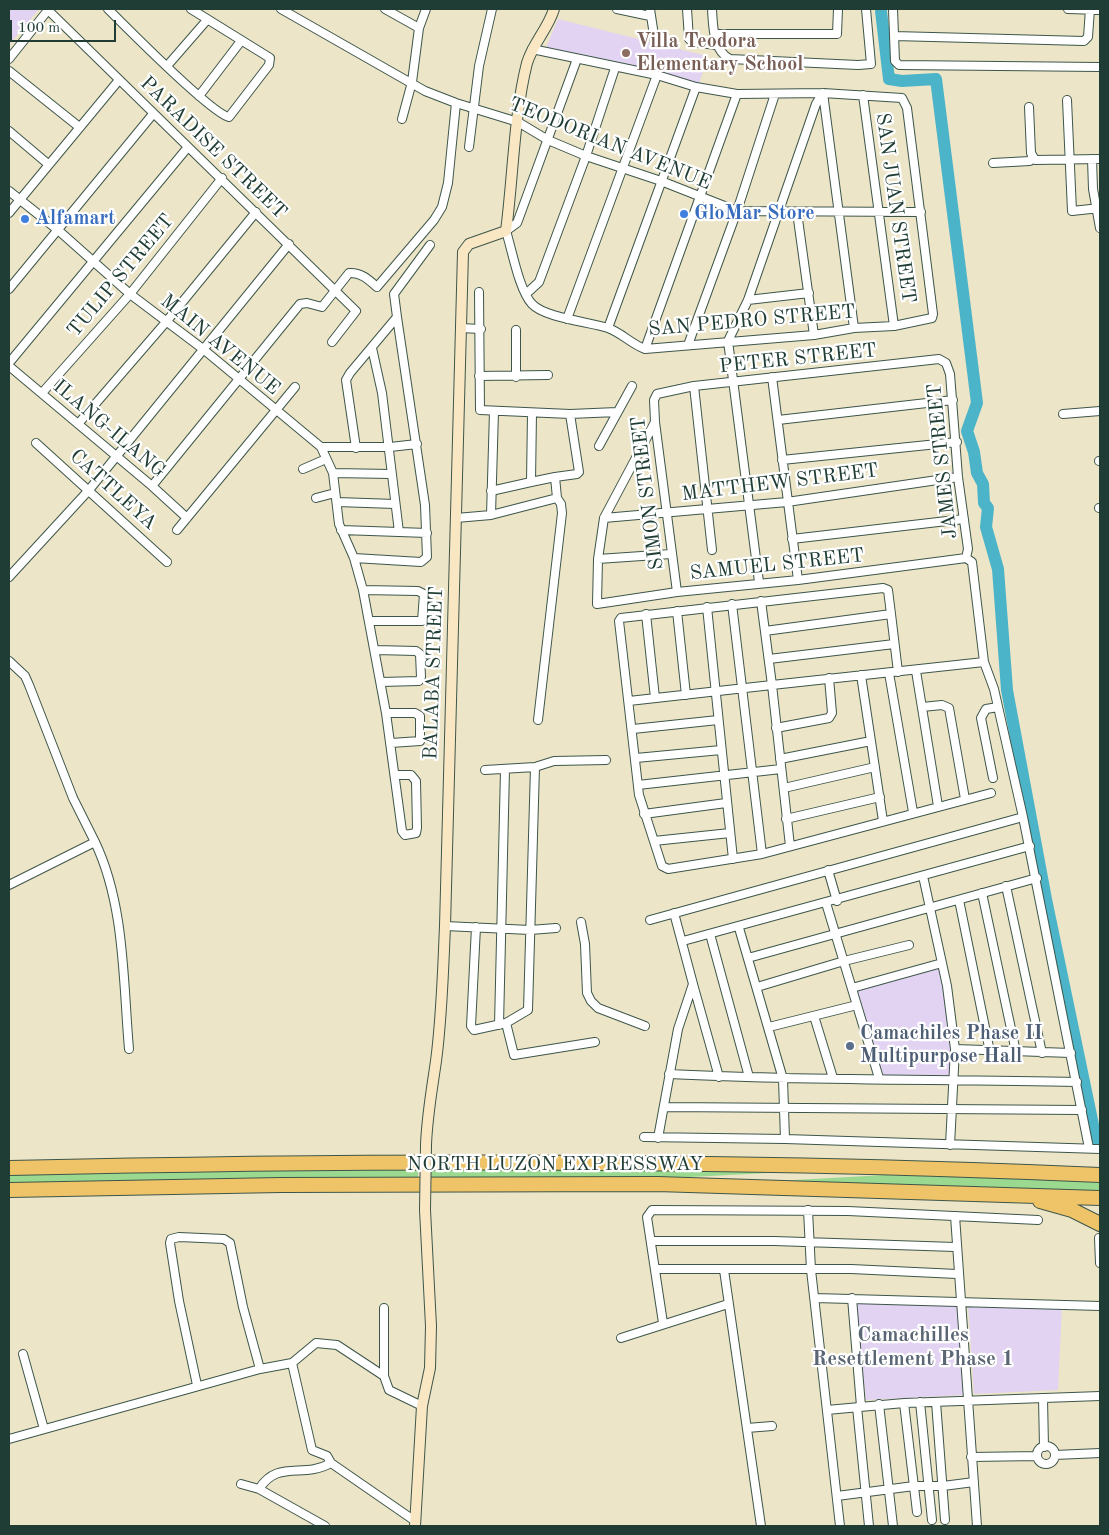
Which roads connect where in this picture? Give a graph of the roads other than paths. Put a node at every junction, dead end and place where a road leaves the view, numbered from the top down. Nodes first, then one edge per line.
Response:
1 (48, 9) edge
2 (108, 9) edge
3 (191, 9) edge
4 (281, 9) edge
5 (385, 9) edge
6 (426, 9) edge
7 (492, 9) edge
8 (617, 9) edge
9 (687, 9) edge
10 (712, 9) edge
11 (838, 9) edge
12 (866, 9) edge
13 (893, 9) edge
14 (1068, 9) edge
15 (1090, 10) edge
16 (1100, 10) edge
17 (650, 12) edge
18 (553, 13) edge
19 (206, 20) junction
20 (419, 28) junction
21 (715, 34) junction
22 (894, 36) junction
23 (242, 41) junction
24 (655, 42) dead end
25 (716, 45) junction
26 (532, 49) junction
27 (9, 59) edge
28 (577, 59) junction
29 (167, 66) junction
30 (1100, 67) edge
31 (615, 68) junction
32 (9, 72) edge
33 (657, 75) junction
34 (119, 80) junction
35 (412, 82) junction
36 (696, 87) junction
37 (823, 93) junction
38 (737, 94) junction
39 (775, 94) junction
40 (863, 95) junction
41 (199, 96) junction
42 (1068, 100) dead end
43 (456, 103) junction
44 (1029, 107) dead end
45 (472, 108) junction
46 (154, 114) junction
47 (402, 120) dead end
48 (518, 122) junction
49 (78, 126) junction
50 (9, 131) edge
51 (548, 140) junction
52 (188, 147) junction
53 (469, 147) dead end
54 (586, 156) junction
55 (1034, 159) junction
56 (1069, 159) junction
57 (1096, 159) edge
58 (993, 163) dead end
59 (48, 164) junction
60 (624, 169) junction
61 (222, 178) junction
62 (661, 181) junction
63 (9, 191) edge
64 (701, 198) junction
65 (19, 199) junction
66 (1099, 208) edge
67 (737, 211) junction
68 (256, 212) junction
69 (780, 212) junction
70 (797, 212) junction
71 (838, 212) junction
72 (921, 212) junction
73 (9, 213) edge
74 (878, 213) junction
75 (1100, 228) edge
76 (58, 230) junction
77 (506, 231) junction
78 (289, 244) junction
79 (430, 245) dead end
80 (94, 262) junction
81 (9, 289) edge
82 (336, 290) junction
83 (479, 292) dead end
84 (809, 293) junction
85 (130, 294) junction
86 (526, 294) junction
87 (748, 300) junction
88 (397, 317) junction
89 (567, 319) junction
90 (166, 322) junction
91 (894, 326) junction
92 (460, 328) junction
93 (608, 328) junction
94 (854, 328) junction
95 (481, 330) junction
96 (516, 330) dead end
97 (814, 335) junction
98 (728, 341) junction
99 (332, 342) dead end
100 (688, 345) junction
101 (372, 348) junction
102 (203, 349) junction
103 (645, 349) junction
104 (939, 359) joint
105 (9, 365) edge
106 (548, 375) dead end
107 (479, 376) junction
108 (516, 377) junction
109 (238, 378) junction
110 (772, 378) junction
111 (735, 382) junction
112 (632, 386) dead end
113 (694, 386) junction
114 (295, 387) dead end
115 (660, 392) joint
116 (42, 393) junction
117 (953, 400) junction
118 (276, 410) junction
119 (494, 411) junction
120 (1100, 411) edge
121 (617, 412) junction
122 (532, 413) junction
123 (570, 414) junction
124 (1063, 414) dead end
125 (778, 420) junction
126 (655, 422) junction
127 (78, 424) junction
128 (957, 442) junction
129 (36, 443) dead end
130 (417, 444) junction
131 (599, 446) dead end
132 (320, 447) junction
133 (390, 447) junction
134 (356, 448) junction
135 (116, 457) junction
136 (326, 459) junction
137 (782, 460) junction
138 (303, 469) dead end
139 (333, 473) junction
140 (391, 474) junction
141 (555, 477) junction
142 (958, 477) junction
143 (531, 482) junction
144 (152, 486) junction
145 (89, 490) junction
146 (491, 491) junction
147 (335, 493) junction
148 (316, 498) dead end
149 (557, 498) junction
150 (337, 502) junction
151 (787, 502) junction
152 (395, 504) junction
153 (748, 504) junction
154 (707, 508) junction
155 (668, 513) junction
156 (491, 515) junction
157 (187, 518) junction
158 (456, 518) junction
159 (604, 518) junction
160 (964, 519) junction
161 (177, 530) dead end
162 (341, 530) junction
163 (399, 532) junction
164 (427, 533) junction
165 (792, 540) junction
166 (712, 550) dead end
167 (671, 554) junction
168 (354, 558) junction
169 (598, 559) junction
170 (963, 559) junction
171 (168, 562) dead end
172 (9, 577) edge
173 (798, 580) junction
174 (758, 582) junction
175 (363, 590) junction
176 (676, 592) junction
177 (761, 601) junction
178 (732, 604) junction
179 (707, 607) junction
180 (677, 611) junction
181 (646, 614) junction
182 (891, 614) junction
183 (370, 620) junction
184 (765, 631) junction
185 (894, 644) junction
186 (376, 650) junction
187 (768, 659) junction
188 (9, 661) edge
189 (984, 662) junction
190 (916, 671) junction
191 (894, 673) junction
192 (861, 676) junction
193 (829, 678) junction
194 (381, 682) junction
195 (772, 686) junction
196 (743, 689) junction
197 (715, 692) junction
198 (686, 695) junction
199 (655, 698) junction
200 (630, 701) junction
201 (998, 707) junction
202 (922, 708) junction
203 (386, 713) junction
204 (538, 720) dead end
205 (718, 720) junction
206 (776, 728) junction
207 (633, 729) junction
208 (870, 741) junction
209 (391, 743) junction
210 (721, 750) junction
211 (636, 758) junction
212 (780, 759) junction
213 (606, 760) dead end
214 (535, 767) junction
215 (875, 767) junction
216 (781, 769) junction
217 (485, 770) dead end
218 (505, 770) junction
219 (751, 772) junction
220 (395, 774) junction
221 (724, 776) junction
222 (993, 778) dead end
223 (638, 785) junction
224 (784, 788) junction
225 (991, 793) dead end
226 (880, 797) junction
227 (965, 799) junction
228 (726, 803) junction
229 (938, 806) junction
230 (913, 812) junction
231 (644, 814) junction
232 (1023, 817) junction
233 (786, 819) junction
234 (883, 821) junction
235 (730, 833) junction
236 (654, 841) junction
237 (94, 842) junction
238 (790, 846) junction
239 (1030, 846) junction
240 (762, 854) junction
241 (733, 859) junction
242 (828, 870) junction
243 (923, 876) junction
244 (1037, 878) junction
245 (9, 885) edge
246 (1006, 886) junction
247 (982, 893) junction
248 (959, 900) junction
249 (837, 901) junction
250 (826, 904) junction
251 (930, 907) junction
252 (674, 913) junction
253 (650, 920) dead end
254 (580, 922) dead end
255 (445, 926) junction
256 (476, 927) junction
257 (501, 928) junction
258 (556, 928) dead end
259 (739, 928) junction
260 (530, 930) junction
261 (835, 932) junction
262 (710, 934) junction
263 (683, 941) junction
264 (909, 945) dead end
265 (748, 958) junction
266 (844, 961) junction
267 (942, 963) junction
268 (693, 984) junction
269 (757, 987) junction
270 (852, 988) junction
271 (857, 1005) junction
272 (814, 1016) junction
273 (502, 1024) junction
274 (645, 1026) dead end
275 (769, 1027) junction
276 (596, 1042) dead end
277 (129, 1049) dead end
278 (956, 1049) junction
279 (990, 1052) junction
280 (1016, 1052) junction
281 (1042, 1053) junction
282 (1071, 1053) junction
283 (669, 1074) junction
284 (719, 1077) junction
285 (749, 1077) junction
286 (832, 1078) junction
287 (879, 1078) junction
288 (783, 1079) junction
289 (954, 1080) junction
290 (1076, 1082) junction
291 (664, 1107) junction
292 (786, 1108) junction
293 (954, 1109) junction
294 (1082, 1110) junction
295 (644, 1137) dead end
296 (658, 1138) junction
297 (785, 1139) junction
298 (950, 1145) junction
299 (1089, 1148) junction
300 (1100, 1149) edge
301 (9, 1168) edge
302 (1100, 1175) edge
303 (9, 1190) edge
304 (1008, 1194) junction
305 (1100, 1198) edge
306 (808, 1210) junction
307 (955, 1216) junction
308 (1038, 1220) dead end
309 (1099, 1231) edge
310 (652, 1241) junction
311 (809, 1242) junction
312 (955, 1247) junction
313 (1100, 1263) edge
314 (655, 1269) junction
315 (724, 1270) junction
316 (810, 1270) junction
317 (957, 1274) junction
318 (815, 1298) junction
319 (852, 1298) junction
320 (961, 1302) junction
321 (728, 1304) junction
322 (1100, 1306) edge
323 (384, 1308) dead end
324 (663, 1323) junction
325 (621, 1338) dead end
326 (23, 1354) dead end
327 (292, 1362) junction
328 (260, 1369) junction
329 (384, 1376) junction
330 (197, 1385) junction
331 (1100, 1396) edge
332 (1043, 1398) junction
333 (968, 1400) junction
334 (920, 1402) junction
335 (936, 1402) junction
336 (904, 1403) junction
337 (879, 1404) junction
338 (422, 1406) junction
339 (859, 1407) junction
340 (827, 1410) junction
341 (772, 1426) dead end
342 (44, 1428) junction
343 (746, 1428) junction
344 (9, 1439) edge
345 (1044, 1447) junction
346 (1100, 1453) edge
347 (1055, 1455) junction
348 (1037, 1456) junction
349 (971, 1457) junction
350 (331, 1462) junction
351 (974, 1482) junction
352 (241, 1484) dead end
353 (914, 1486) junction
354 (929, 1486) junction
355 (943, 1486) junction
356 (258, 1489) junction
357 (888, 1489) junction
358 (865, 1494) junction
359 (837, 1496) junction
360 (918, 1512) dead end
361 (932, 1520) dead end
362 (945, 1520) dead end
363 (415, 1524) edge
364 (326, 1526) edge
365 (762, 1526) edge
366 (840, 1526) edge
367 (869, 1526) edge
368 (893, 1526) edge
369 (977, 1526) edge

1 - 27 street
1 - 34 street, PARADISE STREET
2 - 29 street
3 - 19 street
4 - 35 street, TEODORIAN AVENUE
5 - 20 street
6 - 20 street
7 - 45 street
8 - 17 street
9 - 25 street
10 - 21 street
11 - 21 street
12 - 25 street
13 - 22 street
14 - 15 street
15 - 16 street
15 - 22 street
17 - 24 street
18 - 26 street
19 - 23 street
19 - 29 street
20 - 35 street
21 - 25 street
22 - 30 street
23 - 41 street
23 - 41 street
26 - 28 street
26 - 48 street
28 - 31 street
28 - 51 street
29 - 41 street
31 - 33 street
31 - 54 street
32 - 49 street
33 - 36 street
33 - 60 street
34 - 46 street, PARADISE STREET
34 - 49 street
35 - 43 street, TEODORIAN AVENUE
35 - 47 street
36 - 38 street
36 - 62 street
37 - 39 street
37 - 40 street
37 - 69 street
37 - 71 street
38 - 39 street
38 - 64 street
39 - 67 street
40 - 72 street
40 - 74 street, SAN JUAN STREET
42 - 56 street
43 - 45 street, TEODORIAN AVENUE
43 - 82 street
44 - 55 street
45 - 48 street, TEODORIAN AVENUE
45 - 53 street
46 - 52 street, PARADISE STREET
46 - 76 street
48 - 51 street, TEODORIAN AVENUE
48 - 77 street
49 - 59 street
50 - 59 street
51 - 54 street, TEODORIAN AVENUE
51 - 77 street
52 - 61 street, PARADISE STREET
52 - 80 street
54 - 60 street, TEODORIAN AVENUE
54 - 86 street
55 - 56 street
55 - 58 street
56 - 57 street
56 - 66 street
57 - 66 street
59 - 65 street
60 - 62 street, TEODORIAN AVENUE
60 - 89 street
61 - 68 street, PARADISE STREET
61 - 85 street, TULIP STREET
62 - 64 street, TEODORIAN AVENUE
62 - 93 street
63 - 65 street, MAIN AVENUE
64 - 67 street, TEODORIAN AVENUE
64 - 103 street
65 - 73 street
65 - 76 street, MAIN AVENUE
66 - 75 street
67 - 69 street, TEODORIAN AVENUE
67 - 100 street
68 - 78 street, PARADISE STREET
68 - 90 street
69 - 70 street, TEODORIAN AVENUE
69 - 87 street
70 - 71 street, TEODORIAN AVENUE
70 - 84 street
71 - 74 street, TEODORIAN AVENUE
71 - 94 street
72 - 74 street, TEODORIAN AVENUE
72 - 91 street, SAN PEDRO STREET
74 - 91 street, SAN JUAN STREET
76 - 80 street, MAIN AVENUE
76 - 81 street
77 - 86 street
77 - 92 street, BALABA STREET
78 - 82 street, PARADISE STREET
78 - 102 street
79 - 88 street
80 - 85 street, MAIN AVENUE
80 - 105 street
82 - 99 street, PARADISE STREET
82 - 109 street
83 - 95 street
84 - 87 street
84 - 97 street
85 - 90 street, MAIN AVENUE
85 - 116 street, TULIP STREET
86 - 89 street, SAN PEDRO STREET
87 - 98 street
88 - 101 street
88 - 130 street
89 - 93 street, SAN PEDRO STREET
90 - 102 street, MAIN AVENUE
90 - 127 street
91 - 94 street, SAN PEDRO STREET
92 - 95 street
92 - 158 street, BALABA STREET
93 - 103 street, SAN PEDRO STREET
94 - 97 street, SAN PEDRO STREET
95 - 107 street
96 - 108 street
97 - 98 street, SAN PEDRO STREET
98 - 100 street, SAN PEDRO STREET
98 - 111 street
100 - 103 street, SAN PEDRO STREET
101 - 133 street
101 - 134 street
102 - 109 street, MAIN AVENUE
102 - 135 street
104 - 110 street, PETER STREET
104 - 117 street, JAMES STREET
105 - 116 street, ILANG-ILANG
106 - 108 street
107 - 108 street
107 - 119 street
109 - 118 street, MAIN AVENUE
109 - 144 street
110 - 111 street, PETER STREET
110 - 125 street
111 - 113 street, PETER STREET
111 - 153 street
112 - 121 street
113 - 115 street, PETER STREET
113 - 154 street
114 - 118 street
115 - 126 street, SIMON STREET
116 - 127 street, ILANG-ILANG
117 - 125 street
117 - 128 street, JAMES STREET
118 - 132 street, MAIN AVENUE
118 - 157 street
119 - 122 street
119 - 146 street
120 - 124 street
121 - 123 street
121 - 131 street
122 - 123 street
122 - 143 street
123 - 141 street
125 - 137 street
126 - 155 street, SIMON STREET
126 - 159 street
127 - 135 street, ILANG-ILANG
128 - 137 street
128 - 142 street, JAMES STREET
129 - 145 street, CATTLEYA
130 - 133 street
130 - 164 street
132 - 134 street
132 - 136 street, MAIN AVENUE
133 - 134 street
133 - 140 street
135 - 144 street, ILANG-ILANG
135 - 145 street
136 - 138 street
136 - 139 street, MAIN AVENUE
137 - 151 street
139 - 140 street
139 - 147 street, MAIN AVENUE
140 - 152 street
141 - 143 street
141 - 149 street
142 - 151 street, MATTHEW STREET
142 - 160 street, JAMES STREET
143 - 146 street
144 - 157 street, ILANG-ILANG
145 - 171 street, CATTLEYA
145 - 172 street
146 - 156 street
147 - 148 street
147 - 150 street, MAIN AVENUE
149 - 156 street
149 - 204 street
150 - 152 street
150 - 162 street, MAIN AVENUE
151 - 153 street, MATTHEW STREET
151 - 165 street
152 - 163 street
153 - 154 street, MATTHEW STREET
153 - 174 street
154 - 155 street, MATTHEW STREET
154 - 166 street
155 - 159 street, MATTHEW STREET
155 - 167 street, SIMON STREET
156 - 158 street
157 - 161 street
158 - 255 street, BALABA STREET
159 - 169 street
160 - 165 street
160 - 170 street, JAMES STREET
162 - 163 street
162 - 168 street, MAIN AVENUE
163 - 164 street
164 - 168 street
165 - 173 street
167 - 169 street
167 - 176 street, SIMON STREET
168 - 175 street, MAIN AVENUE
169 - 176 street, SAMUEL STREET
170 - 173 street, SAMUEL STREET
170 - 189 street
173 - 174 street, SAMUEL STREET
174 - 176 street, SAMUEL STREET
175 - 183 street, MAIN AVENUE
175 - 183 street
177 - 178 street
177 - 182 street
177 - 184 street
178 - 179 street
178 - 196 street
179 - 180 street
179 - 197 street
180 - 181 street
180 - 198 street
181 - 199 street
181 - 200 street
182 - 184 street
182 - 185 street
183 - 186 street, MAIN AVENUE
184 - 187 street
185 - 187 street
185 - 191 street
186 - 194 street, MAIN AVENUE
186 - 194 street
187 - 195 street
188 - 237 street
189 - 190 street
189 - 201 street
190 - 191 street
190 - 202 street
191 - 192 street
191 - 230 street
192 - 193 street
192 - 208 street
193 - 195 street
193 - 206 street
194 - 203 street, MAIN AVENUE
195 - 196 street
195 - 206 street
196 - 197 street
196 - 219 street
197 - 198 street
197 - 205 street
198 - 199 street
199 - 200 street
200 - 207 street
201 - 222 street
201 - 232 street
202 - 227 street
202 - 229 street
203 - 209 street, MAIN AVENUE
203 - 209 street
205 - 207 street
205 - 210 street
206 - 212 street
207 - 211 street
208 - 212 street
208 - 215 street
209 - 220 street, MAIN AVENUE
210 - 211 street
210 - 221 street
211 - 223 street
212 - 216 street
213 - 214 street
214 - 218 street
214 - 260 street
215 - 224 street
215 - 226 street
216 - 219 street
216 - 224 street
217 - 218 street
218 - 257 street
219 - 221 street
219 - 240 street
220 - 220 street, MAIN AVENUE
221 - 223 street
221 - 228 street
223 - 231 street
224 - 233 street
225 - 227 street
226 - 233 street
226 - 234 street
227 - 229 street
228 - 231 street
228 - 235 street
229 - 230 street
230 - 234 street
231 - 236 street
232 - 239 street
232 - 242 street
233 - 238 street
234 - 238 street
235 - 236 street
235 - 241 street
236 - 241 street
237 - 245 street
237 - 277 street
238 - 240 street
239 - 243 street
239 - 244 street
240 - 241 street
242 - 249 street
242 - 252 street
243 - 249 street
243 - 251 street
244 - 246 street
244 - 282 street
246 - 247 street
246 - 281 street
247 - 248 street
247 - 280 street
248 - 251 street
248 - 279 street
249 - 250 street
250 - 259 street
250 - 261 street
251 - 261 street
251 - 267 street
252 - 253 street
252 - 263 street
254 - 274 street
255 - 256 street
255 - 338 street, BALABA STREET, bridge
256 - 257 street
256 - 273 street
257 - 260 street
257 - 273 street
258 - 260 street
259 - 262 street
259 - 265 street
260 - 273 street
261 - 265 street
261 - 266 street
262 - 263 street
262 - 285 street
263 - 268 street
264 - 266 street
265 - 269 street
266 - 269 street
266 - 270 street
267 - 270 street
267 - 278 street
268 - 283 street
268 - 284 street
269 - 275 street
270 - 271 street
271 - 272 street
271 - 287 street
272 - 275 street
272 - 286 street
273 - 276 street
275 - 288 street
278 - 279 street
278 - 289 street
279 - 280 street
280 - 281 street
281 - 282 street
282 - 290 street
283 - 284 street
283 - 291 street
284 - 285 street
285 - 288 street
286 - 287 street
286 - 288 street
287 - 289 street
288 - 292 street
289 - 290 street
289 - 293 street
290 - 294 street
291 - 292 street
291 - 296 street
292 - 293 street
292 - 297 street
293 - 294 street
293 - 298 street
294 - 299 street
295 - 296 street
296 - 297 street
297 - 298 street
298 - 299 street
299 - 300 street
301 - 302 highway, NORTH LUZON EXPRESSWAY
303 - 304 highway, NORTH LUZON EXPRESSWAY
304 - 305 highway, NORTH LUZON EXPRESSWAY
304 - 309 highway
306 - 307 street
306 - 310 street
306 - 311 street
307 - 308 street
307 - 312 street
309 - 313 street
310 - 311 street
310 - 314 street
311 - 312 street
311 - 316 street
312 - 317 street
314 - 315 street
314 - 324 street
315 - 316 street
315 - 321 street
316 - 317 street
316 - 318 street
317 - 320 street
318 - 319 street
318 - 340 street
319 - 320 street
319 - 339 street
320 - 322 street
320 - 333 street
321 - 324 street
321 - 343 street
323 - 329 street
324 - 325 street
326 - 342 street
327 - 328 street
327 - 329 street
327 - 350 street
328 - 330 street
328 - 330 street
329 - 338 street
330 - 342 street
331 - 332 street
332 - 333 street
332 - 345 street
333 - 335 street
333 - 349 street
334 - 335 street
334 - 336 street
334 - 354 street
335 - 355 street
336 - 337 street
336 - 353 street
337 - 339 street
337 - 357 street
338 - 363 street, BALABA STREET
339 - 340 street
339 - 358 street
340 - 359 street
341 - 343 street
342 - 344 street
343 - 365 street
345 - 347 street
345 - 348 street
346 - 347 street
347 - 348 street
348 - 349 street
349 - 351 street
350 - 356 street
350 - 363 street
351 - 355 street
351 - 369 street
352 - 356 street
353 - 354 street
353 - 357 street
353 - 360 street
354 - 355 street
354 - 361 street
355 - 362 street
356 - 364 street
357 - 358 street
357 - 368 street
358 - 359 street
358 - 367 street
359 - 366 street

